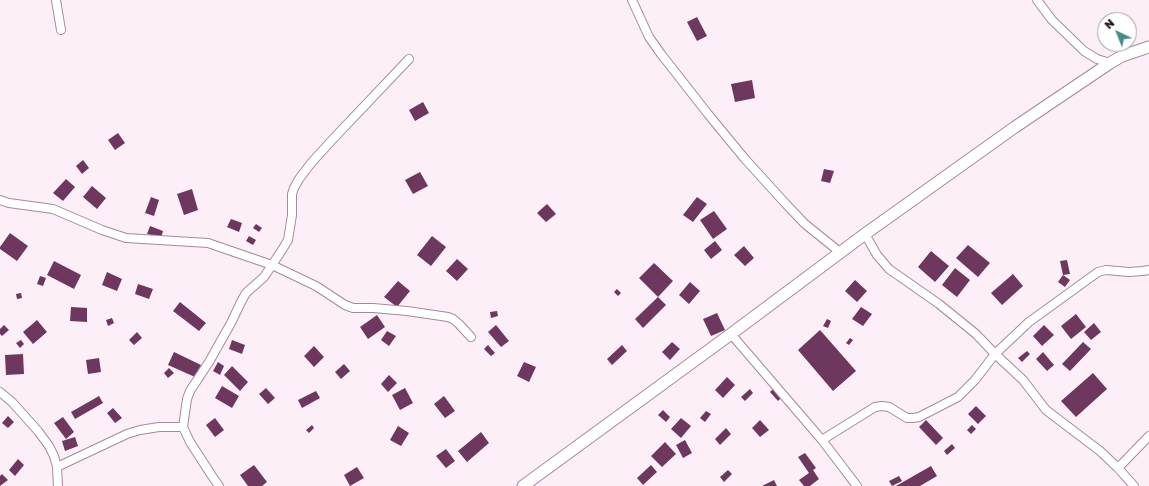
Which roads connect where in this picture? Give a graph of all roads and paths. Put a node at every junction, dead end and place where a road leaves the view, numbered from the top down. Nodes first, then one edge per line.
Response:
1 (56, 0) edge
2 (632, 0) edge
3 (1037, 0) edge
4 (61, 30) dead end
5 (1149, 47) edge
6 (409, 59) dead end
7 (1110, 63) junction
8 (0, 200) edge
9 (865, 234) junction
10 (841, 253) junction
11 (272, 265) junction
12 (1149, 270) edge
13 (731, 334) junction
14 (470, 337) dead end
15 (995, 354) junction
16 (0, 392) edge
17 (183, 427) junction
18 (1149, 436) edge
19 (822, 440) junction
20 (57, 467) junction
21 (1118, 468) junction
22 (58, 486) edge
23 (220, 486) edge
24 (523, 486) edge
25 (857, 486) edge
26 (1134, 486) edge

1 - 4 street
2 - 10 street
3 - 7 street
5 - 7 street
6 - 11 street
7 - 9 street
8 - 11 street
9 - 10 street
9 - 15 street
10 - 13 street
11 - 14 street
11 - 17 street
12 - 15 street
13 - 19 street
13 - 24 street
15 - 19 street
15 - 21 street
16 - 20 street
17 - 20 street
17 - 23 street
18 - 21 street
19 - 25 street
20 - 22 street
21 - 26 street

